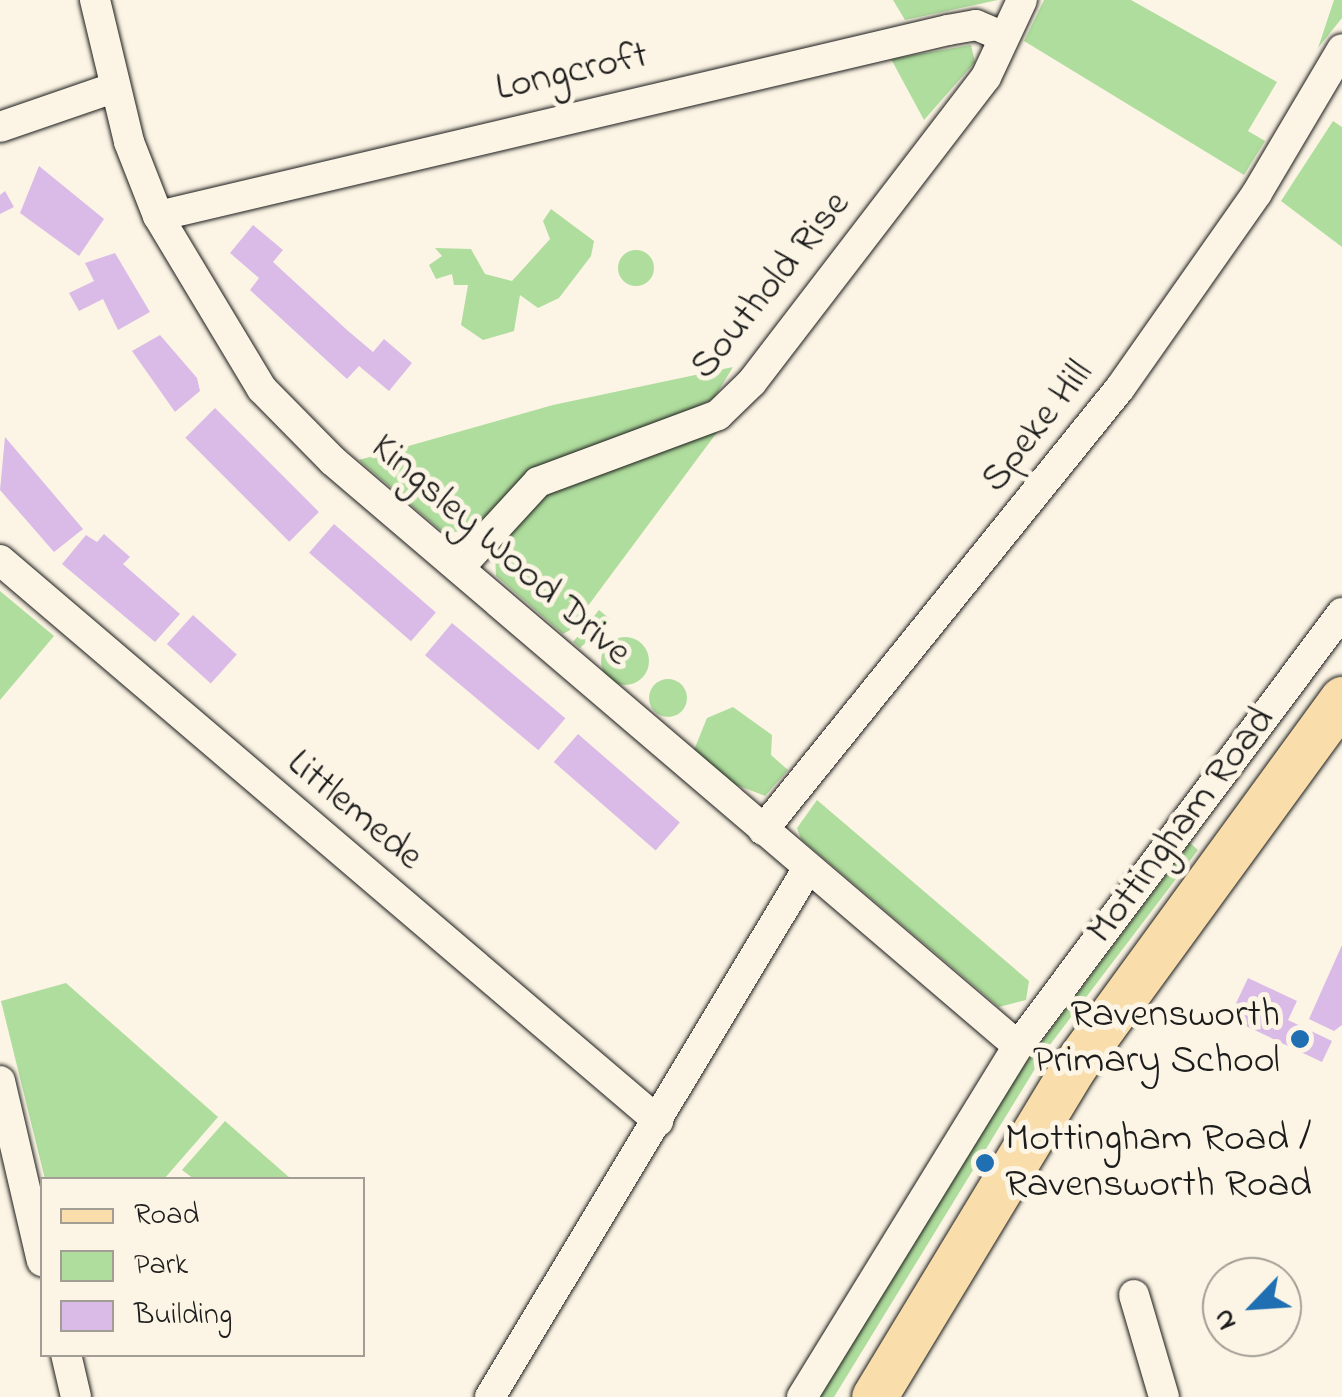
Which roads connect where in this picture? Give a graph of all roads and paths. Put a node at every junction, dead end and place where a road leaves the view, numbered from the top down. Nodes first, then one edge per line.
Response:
1 (96, 0) edge
2 (1022, 0) edge
3 (1004, 37) junction
4 (1342, 50) edge
5 (114, 88) junction
6 (0, 127) edge
7 (158, 216) junction
8 (0, 560) edge
9 (459, 568) junction
10 (1342, 613) edge
11 (1342, 699) edge
12 (763, 830) junction
13 (808, 868) junction
14 (1018, 1046) junction
15 (0, 1081) edge
16 (658, 1120) junction
17 (40, 1247) edge
18 (1134, 1295) dead end
19 (67, 1357) edge
20 (76, 1397) edge
21 (490, 1397) edge
22 (802, 1397) edge
23 (874, 1397) edge
24 (1164, 1397) edge

1 - 5 street, Kingsley Wood Drive
2 - 3 street, Southold Rise
3 - 7 street, Longcroft
3 - 9 street, Southold Rise
4 - 12 street, Speke Hill
5 - 6 street
5 - 7 street, Kingsley Wood Drive
7 - 9 street, Kingsley Wood Drive
8 - 16 street, Littlemede
9 - 12 street, Kingsley Wood Drive
10 - 14 street, Mottingham Road
11 - 23 main road, Mottingham Road
12 - 13 street, Kingsley Wood Drive
13 - 14 street, Kingsley Wood Drive
13 - 16 street
14 - 22 street, Mottingham Road
15 - 17 street
16 - 21 street
18 - 24 street
19 - 20 street

